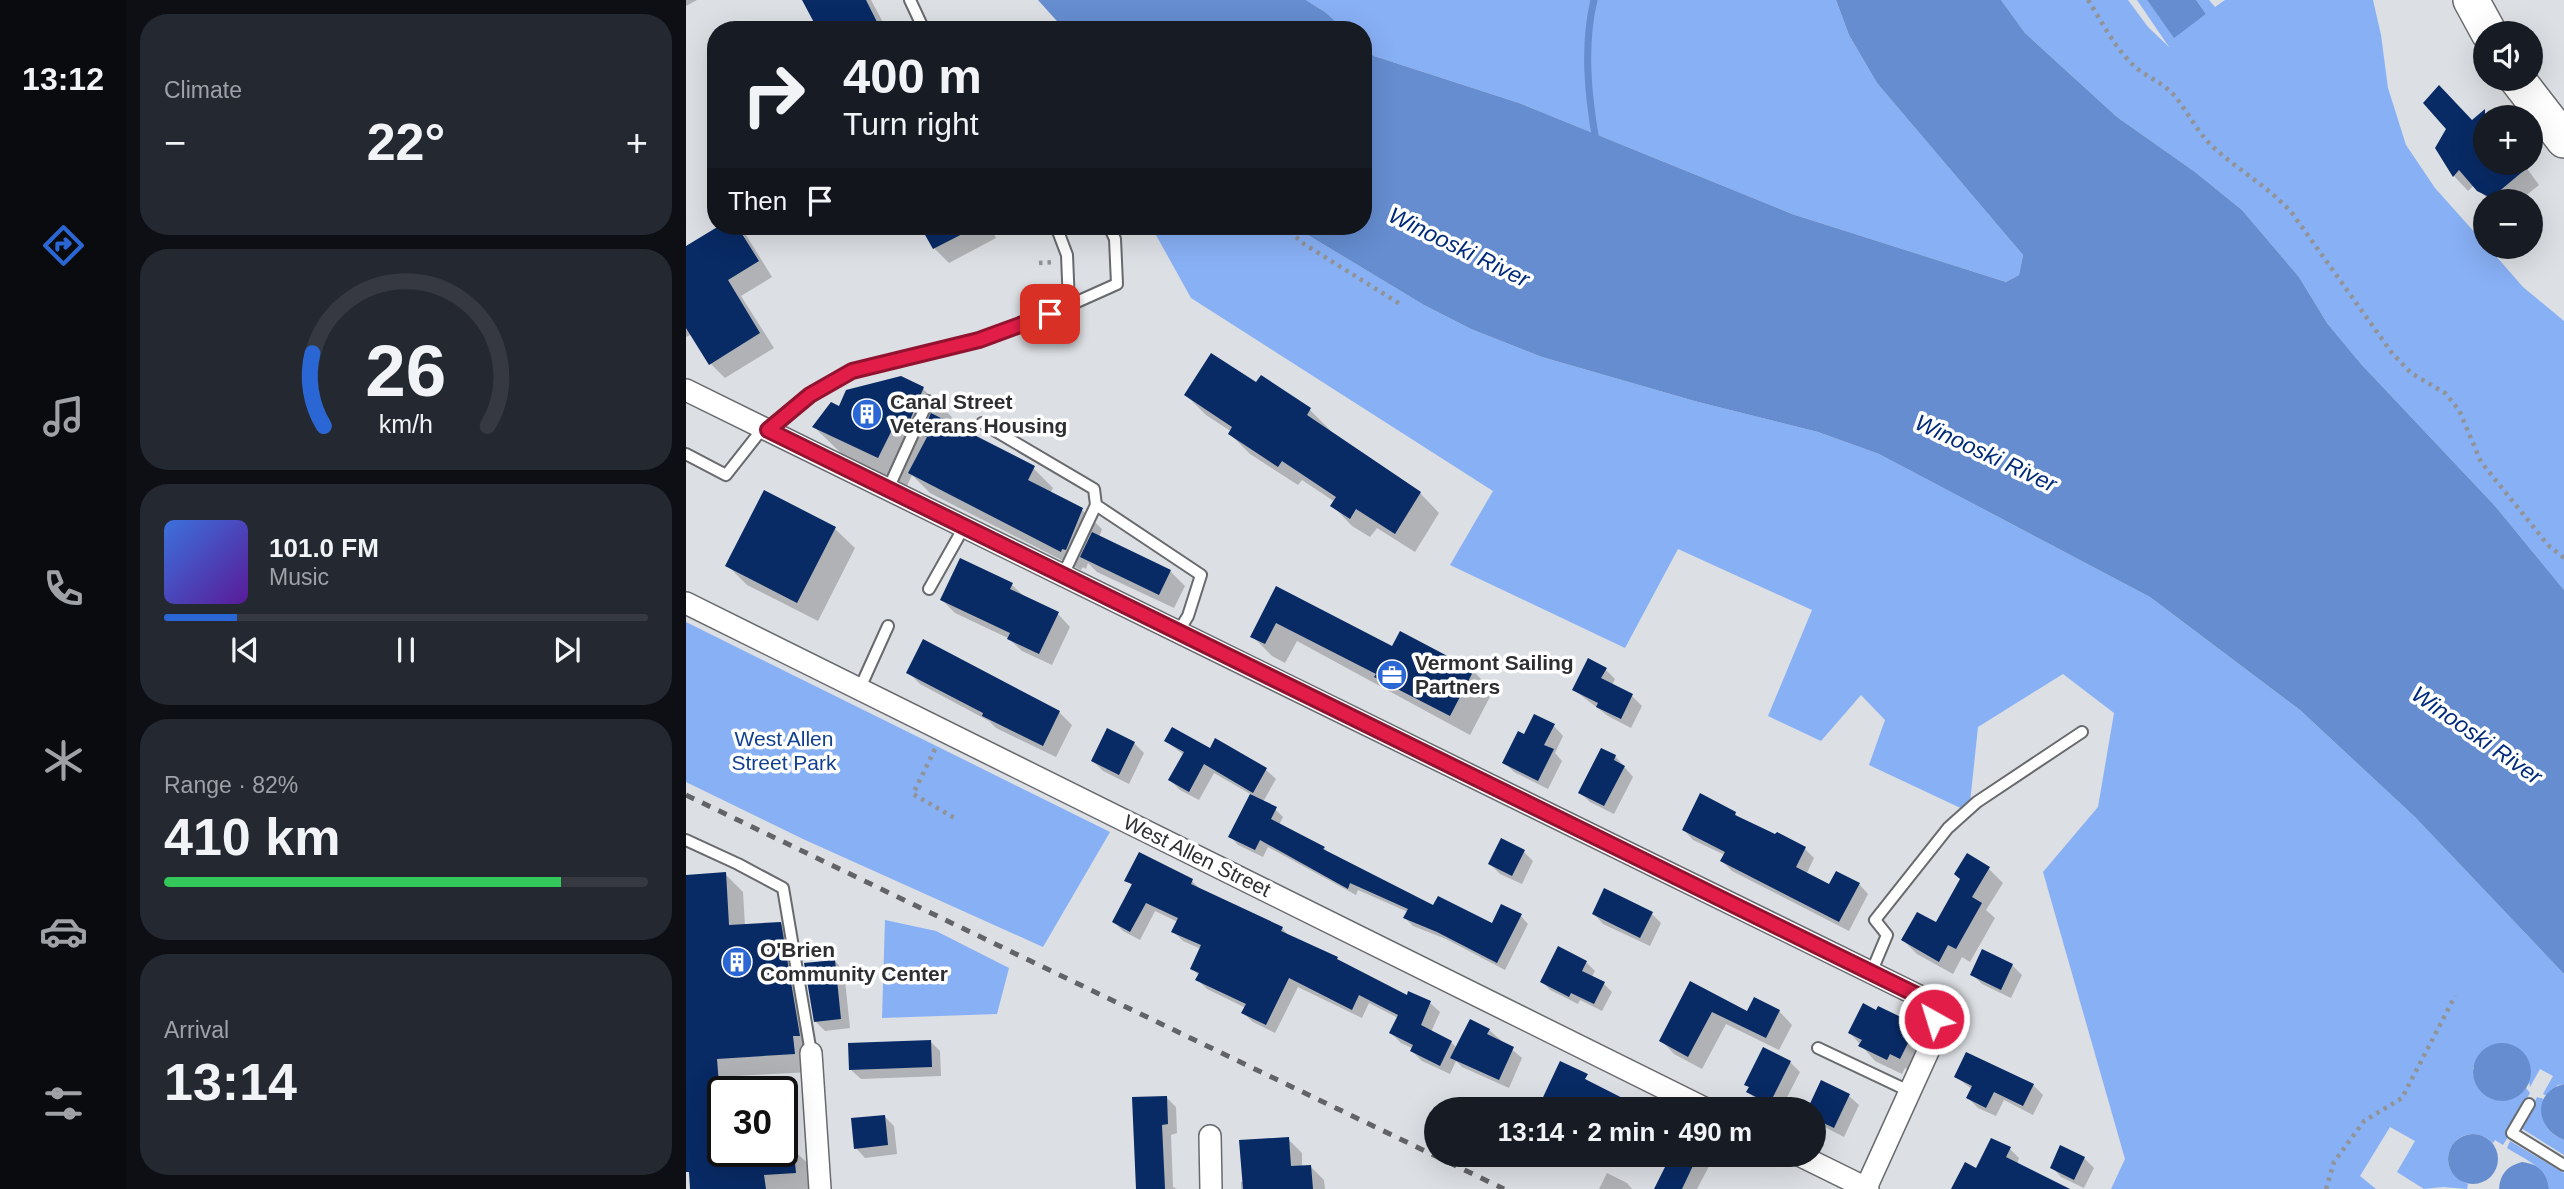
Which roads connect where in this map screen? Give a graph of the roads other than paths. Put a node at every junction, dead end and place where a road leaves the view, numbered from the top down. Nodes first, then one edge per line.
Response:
1 (910, 0) edge
2 (2472, 0) edge
3 (920, 21) edge
4 (2483, 21) edge
5 (2526, 91) edge
6 (2564, 140) edge
7 (1059, 235) edge
8 (1113, 235) edge
9 (1069, 305) junction
10 (686, 390) edge
11 (928, 401) dead end
12 (982, 423) dead end
13 (766, 429) junction
14 (686, 454) edge
15 (888, 489) junction
16 (1096, 505) junction
17 (964, 527) junction
18 (1063, 575) junction
19 (929, 589) dead end
20 (686, 603) edge
21 (888, 626) dead end
22 (1178, 632) junction
23 (860, 688) junction
24 (2082, 732) dead end
25 (686, 840) edge
26 (1871, 973) junction
27 (1818, 1048) dead end
28 (811, 1053) joint
29 (1911, 1092) junction
30 (1682, 1097) edge
31 (2529, 1104) dead end
32 (1209, 1136) dead end
33 (2564, 1165) edge
34 (1823, 1167) edge
35 (820, 1189) edge
36 (1211, 1189) edge
37 (1867, 1189) edge

1 - 3 lane
2 - 4 main road
5 - 6 main road
7 - 9 lane
8 - 9 lane
9 - 13 lane
10 - 13 street
11 - 15 lane
12 - 16 lane
13 - 14 lane
13 - 15 street
15 - 17 street
16 - 18 lane
16 - 22 lane
17 - 18 street
17 - 19 lane
18 - 22 street
20 - 23 street, West Allen Street
21 - 23 lane
22 - 26 street
23 - 30 street, West Allen Street
24 - 26 lane
25 - 28 lane
26 - 29 street
27 - 29 lane
28 - 35 street
29 - 37 street
31 - 33 lane
32 - 36 street
34 - 37 street

